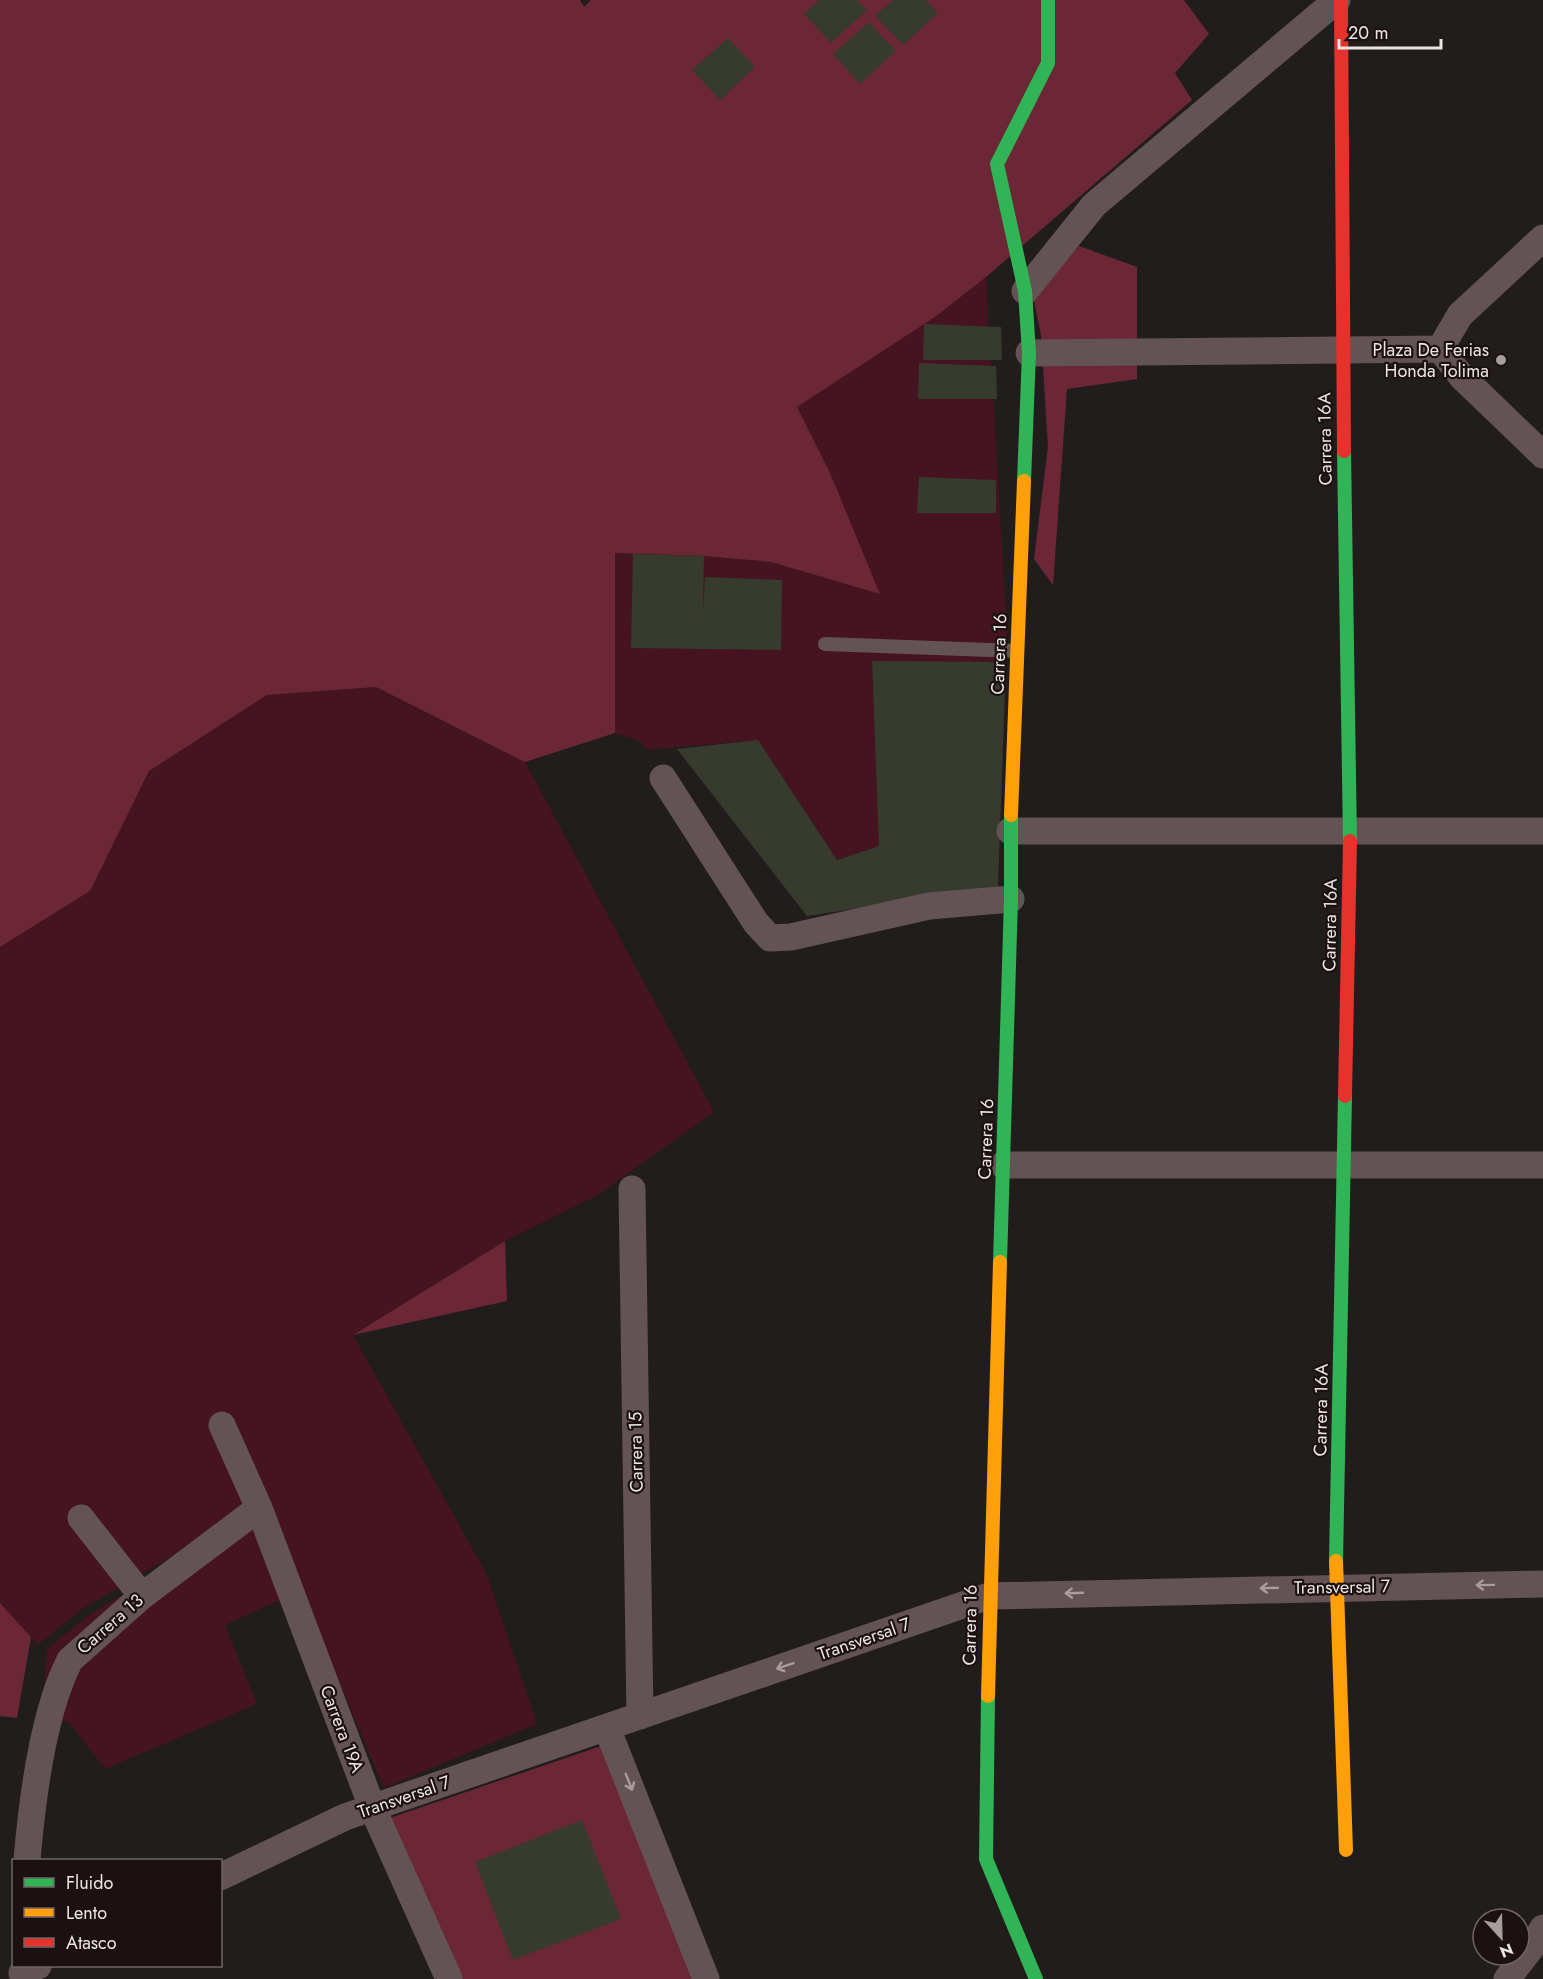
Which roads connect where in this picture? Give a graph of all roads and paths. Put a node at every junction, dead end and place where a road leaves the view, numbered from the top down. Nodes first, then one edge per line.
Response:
1 (1048, 0) edge
2 (1336, 0) edge
3 (1341, 0) edge
4 (1543, 238) edge
5 (1025, 291) junction
6 (1440, 349) junction
7 (1342, 350) junction
8 (1029, 353) junction
9 (1543, 454) edge
10 (825, 644) dead end
11 (1017, 651) junction
12 (663, 778) dead end
13 (1350, 830) junction
14 (1010, 831) junction
15 (1543, 831) edge
16 (1011, 898) junction
17 (1003, 1165) junction
18 (1344, 1166) junction
19 (1543, 1166) edge
20 (632, 1189) dead end
21 (222, 1425) dead end
22 (259, 1508) junction
23 (81, 1518) dead end
24 (1543, 1584) edge
25 (1336, 1586) junction
26 (142, 1596) junction
27 (989, 1596) junction
28 (640, 1716) junction
29 (607, 1728) junction
30 (372, 1808) junction
31 (1346, 1850) dead end
32 (27, 1859) edge
33 (222, 1876) edge
34 (1543, 1928) edge
35 (449, 1979) edge
36 (706, 1979) edge
37 (1036, 1979) edge
38 (1507, 1979) edge

1 - 5 street, Carrera 16
2 - 5 street
3 - 7 street, Carrera 16A
4 - 6 street
5 - 8 street, Carrera 16
6 - 7 street
6 - 9 street
7 - 8 street
7 - 13 street, Carrera 16A
8 - 11 street, Carrera 16
10 - 11 lane
11 - 14 street, Carrera 16
12 - 16 street
13 - 14 street
13 - 15 street
13 - 18 street, Carrera 16A
14 - 16 street, Carrera 16
16 - 17 street, Carrera 16
17 - 18 street
17 - 27 street, Carrera 16
18 - 19 street
18 - 25 street, Carrera 16A
20 - 28 street, Carrera 15
21 - 22 street, Carrera 19A
22 - 26 street, Carrera 13
22 - 30 street, Carrera 19A
23 - 26 street
24 -> 25 street, Transversal 7
25 -> 27 street, Transversal 7
25 - 31 street, Carrera 16A
26 - 32 street, Carrera 13
27 -> 28 street, Transversal 7
27 - 37 street, Carrera 16
28 - 29 street, Transversal 7
29 - 30 street, Transversal 7
29 -> 36 street
30 - 33 street, Transversal 7
30 - 35 street, Carrera 19A
34 - 38 street

